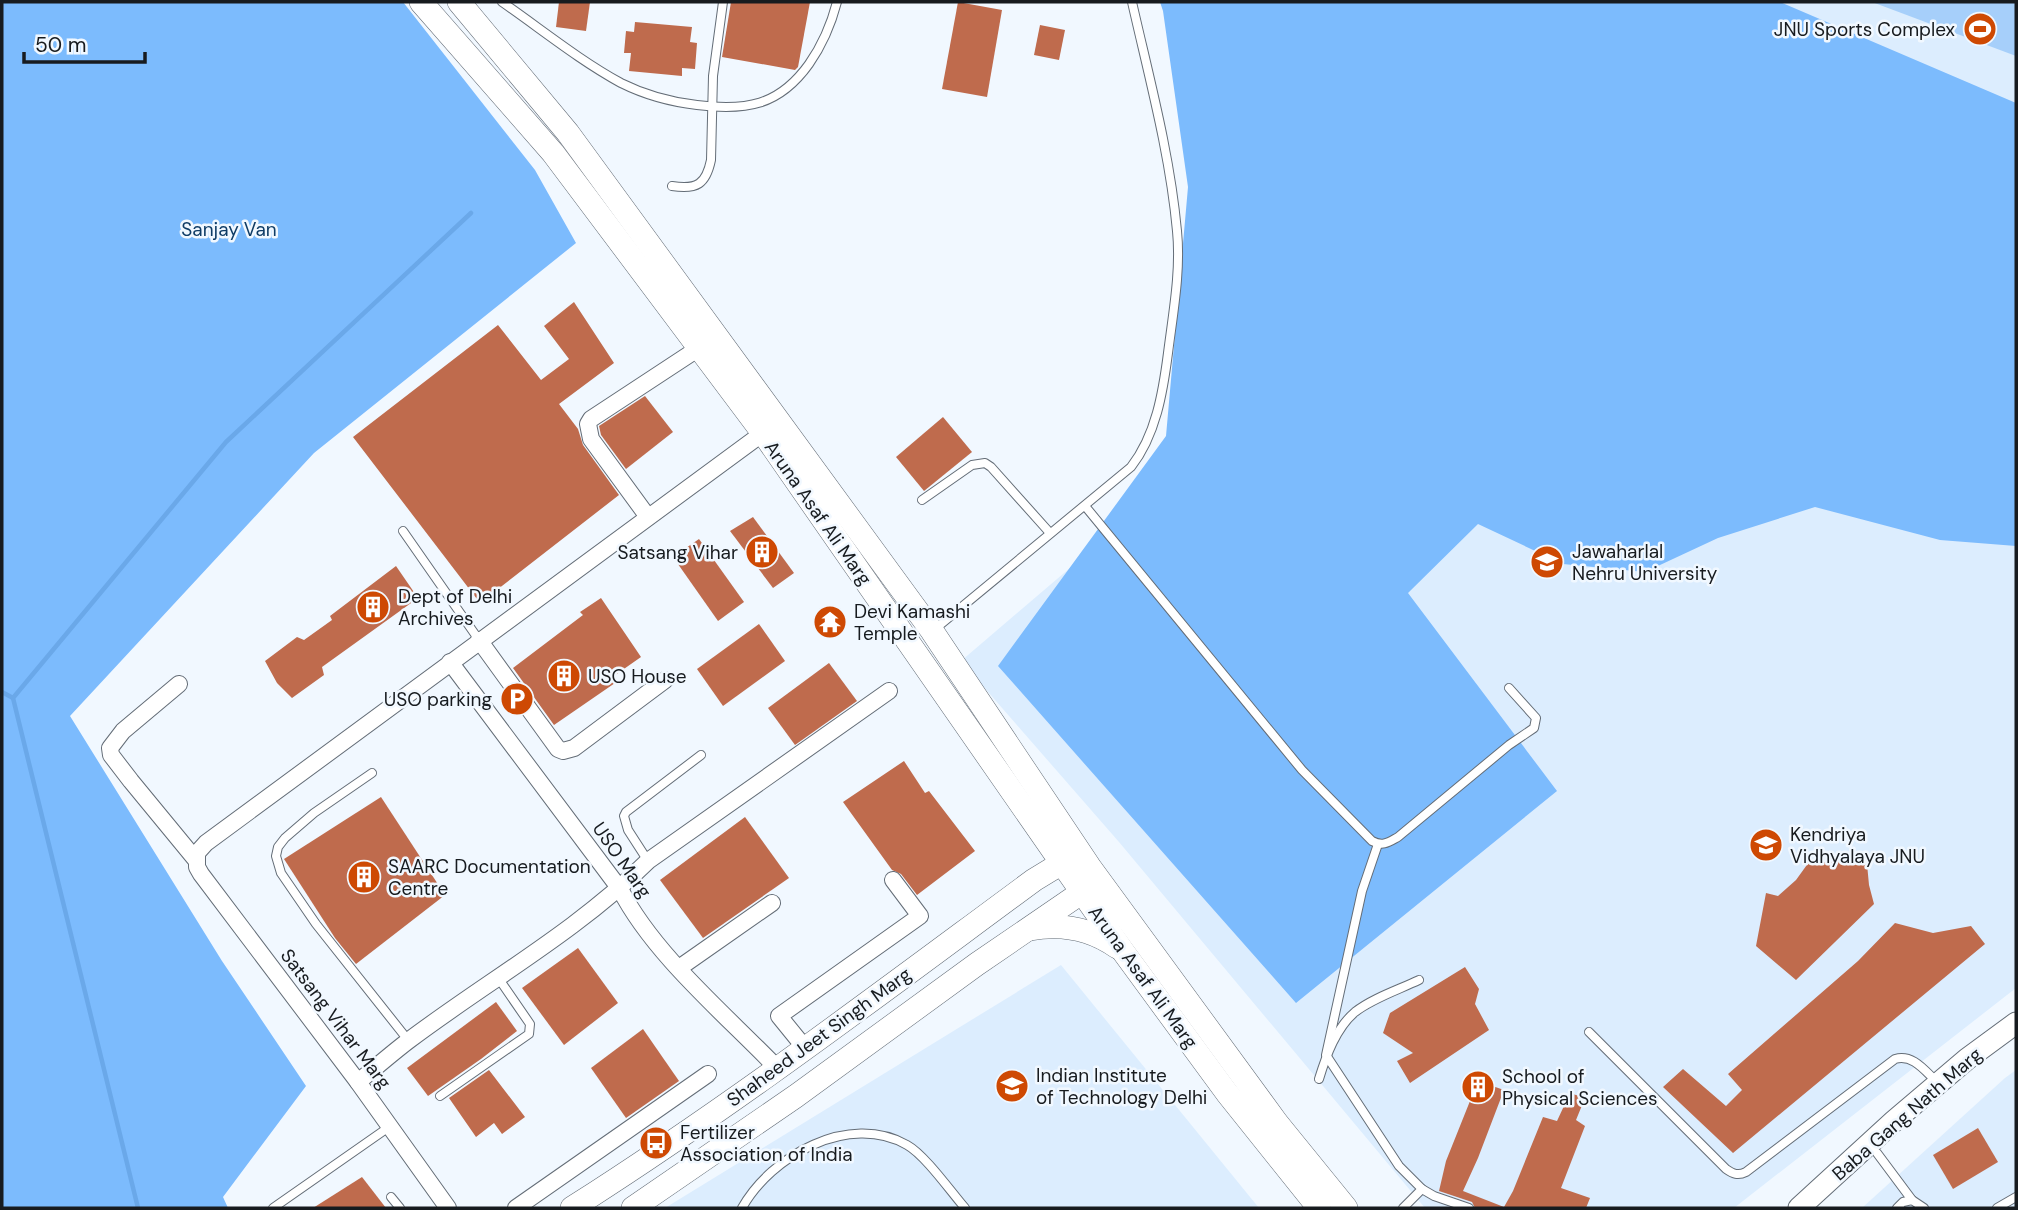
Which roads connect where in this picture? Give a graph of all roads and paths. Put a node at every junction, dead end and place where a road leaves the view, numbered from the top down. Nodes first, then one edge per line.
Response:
1 (421, 2) edge
2 (459, 2) edge
3 (502, 2) edge
4 (723, 2) edge
5 (837, 2) edge
6 (1132, 2) edge
7 (712, 107) junction
8 (672, 186) dead end
9 (699, 348) junction
10 (763, 433) junction
11 (922, 500) dead end
12 (1085, 506) junction
13 (648, 517) junction
14 (403, 531) dead end
15 (1050, 533) junction
16 (932, 631) junction
17 (479, 640) junction
18 (911, 646) junction
19 (450, 662) junction
20 (665, 680) dead end
21 (179, 684) dead end
22 (1509, 688) dead end
23 (889, 691) dead end
24 (701, 755) dead end
25 (372, 773) dead end
26 (1378, 844) junction
27 (197, 857) junction
28 (1072, 857) junction
29 (648, 861) junction
30 (893, 880) dead end
31 (1092, 886) junction
32 (620, 889) junction
33 (772, 903) dead end
34 (1030, 929) junction
35 (1125, 954) junction
36 (680, 968) junction
37 (499, 979) junction
38 (1419, 980) dead end
39 (2016, 1023) edge
40 (1589, 1032) dead end
41 (2016, 1038) edge
42 (408, 1041) junction
43 (805, 1048) junction
44 (1326, 1055) junction
45 (777, 1068) junction
46 (708, 1074) dead end
47 (1319, 1079) dead end
48 (358, 1082) junction
49 (1939, 1084) junction
50 (440, 1096) dead end
51 (389, 1127) junction
52 (1877, 1153) junction
53 (1852, 1168) junction
54 (1422, 1189) junction
55 (391, 1196) dead end
56 (2016, 1197) edge
57 (1913, 1200) junction
58 (273, 1208) edge
59 (400, 1208) edge
60 (448, 1208) edge
61 (516, 1208) edge
62 (572, 1208) edge
63 (633, 1208) edge
64 (742, 1208) edge
65 (965, 1208) edge
66 (1319, 1208) edge
67 (1346, 1208) edge
68 (1403, 1208) edge
69 (1469, 1208) edge
70 (1799, 1208) edge
71 (1817, 1208) edge
72 (1897, 1208) edge
73 (1924, 1208) edge
74 (1997, 1208) edge

1 - 9 main road, Aruna Asaf Ali Marg
2 - 16 main road, Aruna Asaf Ali Marg
3 - 7 lane
4 - 7 lane
5 - 7 lane
6 - 12 lane
7 - 8 lane
9 - 10 main road, Aruna Asaf Ali Marg
9 - 13 street
10 - 13 street
10 - 18 main road, Aruna Asaf Ali Marg
11 - 15 lane
12 - 15 lane
12 - 26 lane
13 - 17 street
14 - 17 lane
15 - 16 lane
16 - 18 street
16 - 28 main road, Aruna Asaf Ali Marg
17 - 19 street
17 - 20 street
18 - 28 main road, Aruna Asaf Ali Marg
19 - 27 street
19 - 32 street, USO Marg
21 - 27 street, Satsang Vihar Marg
22 - 26 lane
23 - 29 street
24 - 29 lane
25 - 42 lane
26 - 44 lane
27 - 48 street, Satsang Vihar Marg
28 - 31 main road, Aruna Asaf Ali Marg
28 - 43 main road, Shaheed Jeet Singh Marg
29 - 32 street
30 - 43 street
31 - 34 main road, Shaheed Jeet Singh Marg
31 - 35 main road, Aruna Asaf Ali Marg
31 - 67 main road, Aruna Asaf Ali Marg
32 - 36 street, USO Marg
32 - 37 street
33 - 36 street
34 - 35 main road
34 - 63 main road, Shaheed Jeet Singh Marg
35 - 66 main road, Aruna Asaf Ali Marg
36 - 45 street, USO Marg
37 - 42 street
37 - 50 lane
38 - 44 lane
39 - 49 street, Baba Gang Nath Marg
40 - 49 lane
41 - 52 street, Baba Gang Nath Marg
42 - 48 street
43 - 45 main road, Shaheed Jeet Singh Marg
44 - 47 lane
44 - 54 lane
45 - 62 main road, Shaheed Jeet Singh Marg
46 - 61 street
48 - 51 street, Satsang Vihar Marg
49 - 53 street, Baba Gang Nath Marg
51 - 58 lane
51 - 60 street, Satsang Vihar Marg
52 - 53 street, Baba Gang Nath Marg
52 - 57 lane
53 - 70 street, Baba Gang Nath Marg
53 - 71 street, Baba Gang Nath Marg
54 - 68 lane
54 - 69 lane
55 - 59 lane
56 - 74 lane
57 - 72 lane
57 - 73 lane
64 - 65 lane

